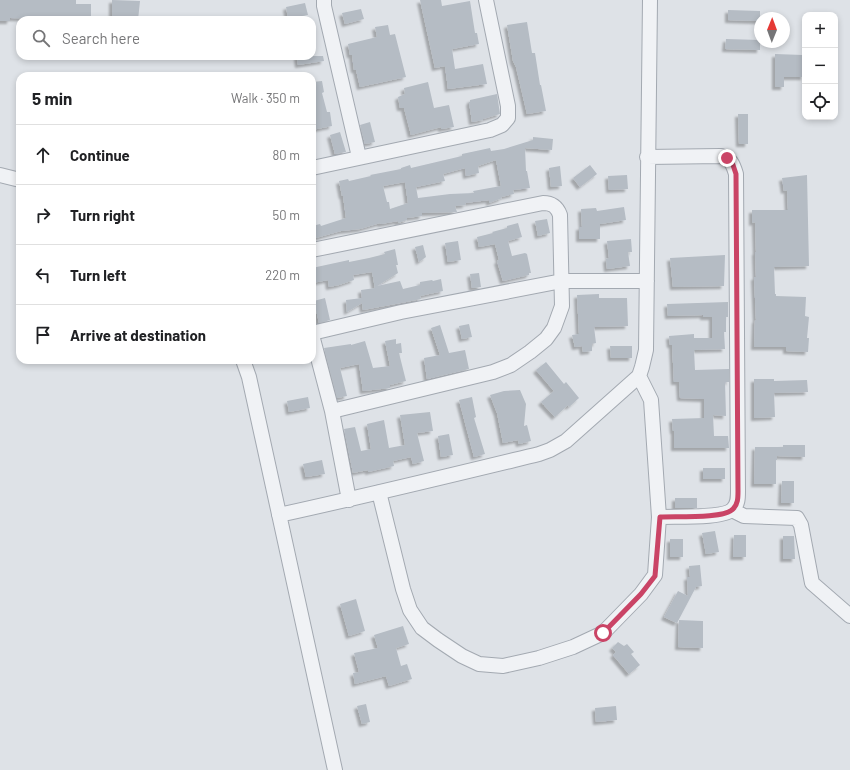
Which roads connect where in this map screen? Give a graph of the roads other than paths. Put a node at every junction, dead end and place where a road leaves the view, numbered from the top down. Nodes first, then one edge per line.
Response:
1 (324, 0) edge
2 (486, 0) edge
3 (650, 0) edge
4 (360, 157) junction
5 (648, 157) junction
6 (316, 167) edge
7 (0, 175) edge
8 (16, 179) edge
9 (316, 249) edge
10 (562, 281) junction
11 (647, 281) junction
12 (316, 333) edge
13 (316, 349) edge
14 (245, 364) edge
15 (638, 376) junction
16 (332, 411) junction
17 (379, 492) junction
18 (349, 500) junction
19 (732, 510) junction
20 (279, 515) junction
21 (660, 517) junction
22 (850, 616) edge
23 (335, 770) edge

1 - 4 street
2 - 4 street
3 - 5 street
4 - 6 street
5 - 11 street
5 - 19 street
7 - 8 street
9 - 10 street
10 - 11 street
10 - 12 street
10 - 16 street
11 - 15 street
13 - 16 street
14 - 20 street
15 - 17 street
15 - 21 street
16 - 18 street
17 - 18 street
17 - 21 street
18 - 20 street
19 - 21 street
19 - 22 street
20 - 23 street

